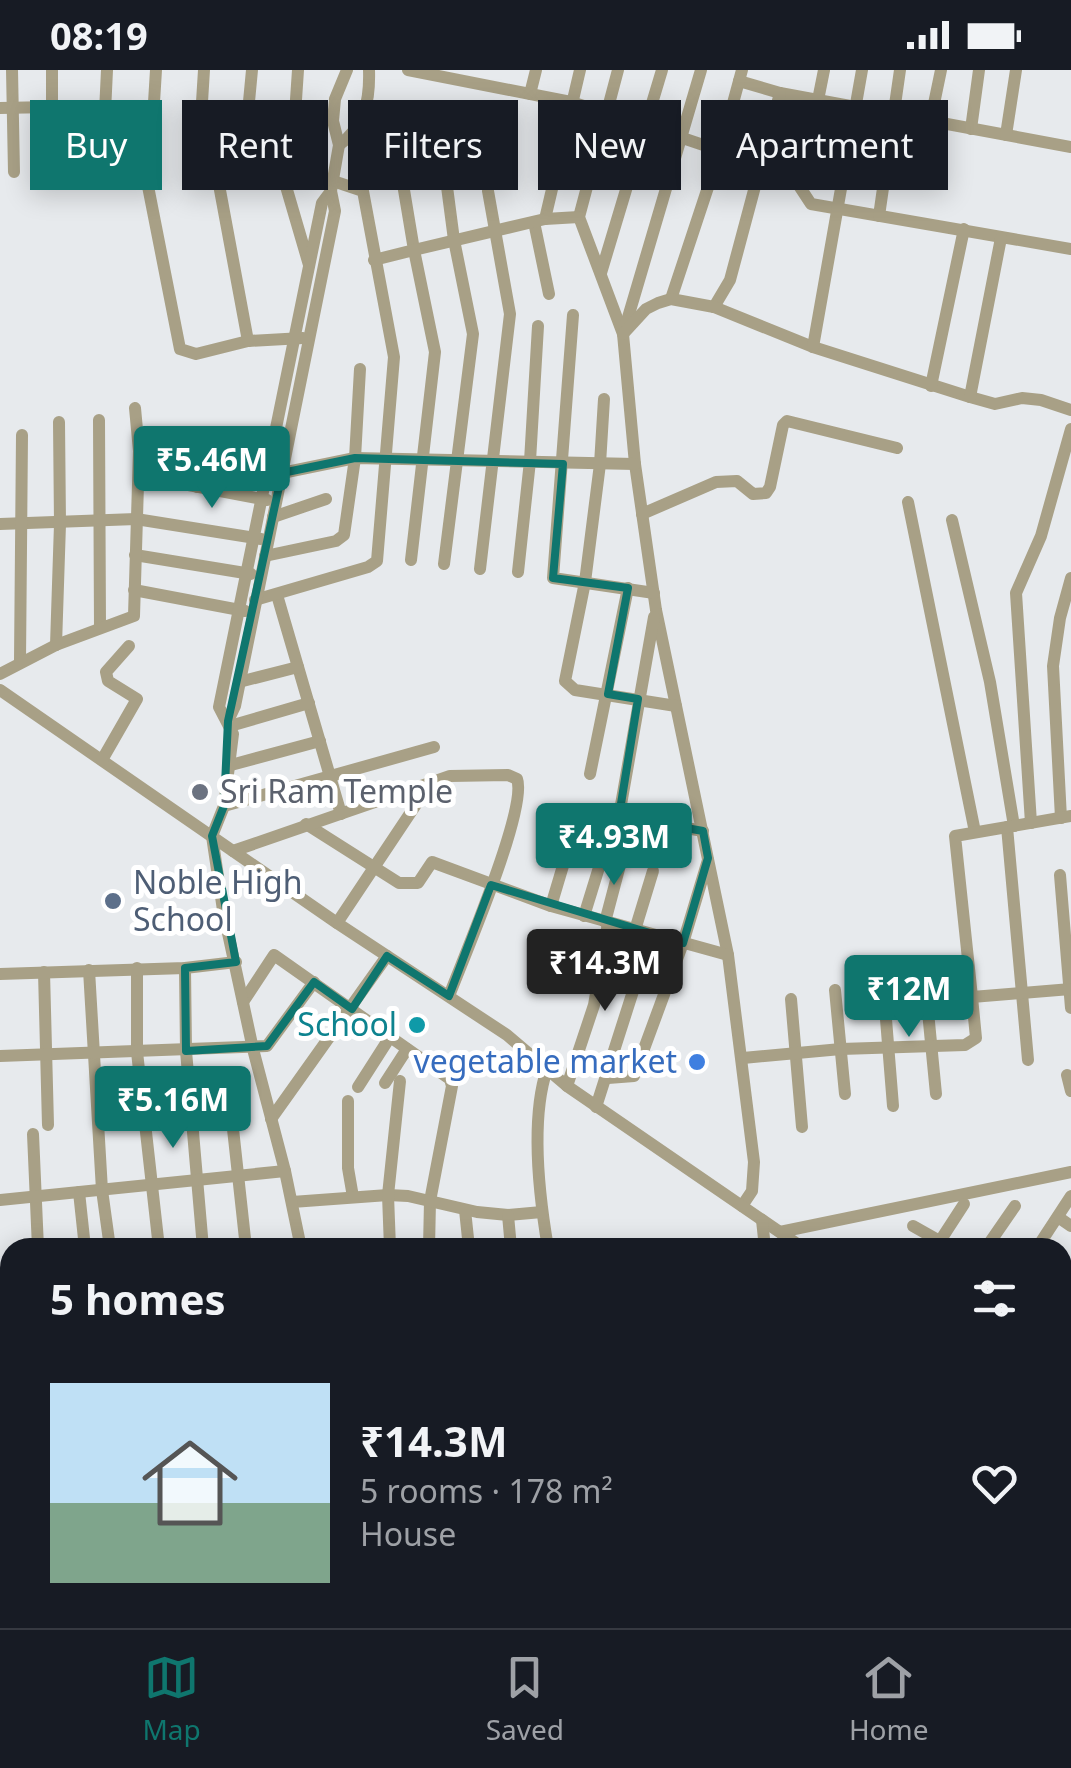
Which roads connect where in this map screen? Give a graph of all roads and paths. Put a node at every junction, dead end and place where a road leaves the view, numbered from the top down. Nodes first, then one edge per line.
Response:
1 (12, 70) edge
2 (52, 70) edge
3 (107, 70) edge
4 (156, 70) edge
5 (204, 70) edge
6 (252, 70) edge
7 (298, 70) edge
8 (346, 70) edge
9 (369, 70) edge
10 (408, 70) edge
11 (496, 70) edge
12 (536, 70) edge
13 (580, 70) edge
14 (618, 70) edge
15 (662, 70) edge
16 (701, 70) edge
17 (824, 70) edge
18 (862, 70) edge
19 (900, 70) edge
20 (940, 70) edge
21 (979, 70) edge
22 (1016, 70) edge
23 (450, 74) edge
24 (740, 75) edge
25 (493, 86) junction
26 (780, 93) junction
27 (530, 94) junction
28 (52, 100) edge
29 (106, 100) edge
30 (154, 100) edge
31 (202, 100) edge
32 (249, 100) edge
33 (296, 100) edge
34 (561, 100) edge
35 (572, 100) edge
36 (609, 100) edge
37 (654, 100) edge
38 (733, 100) edge
39 (778, 100) edge
40 (818, 100) joint
41 (856, 100) edge
42 (895, 100) edge
43 (934, 100) edge
44 (7, 108) edge
45 (948, 126) edge
46 (971, 129) junction
47 (1006, 135) junction
48 (682, 140) junction
49 (340, 145) junction
50 (701, 146) edge
51 (1071, 148) edge
52 (14, 172) dead end
53 (332, 186) junction
54 (149, 190) edge
55 (220, 190) edge
56 (287, 190) edge
57 (403, 190) edge
58 (447, 190) edge
59 (547, 190) edge
60 (587, 190) edge
61 (627, 190) edge
62 (707, 190) edge
63 (752, 190) edge
64 (802, 190) edge
65 (841, 190) edge
66 (883, 190) edge
67 (488, 191) dead end
68 (838, 206) junction
69 (880, 216) junction
70 (580, 217) junction
71 (539, 221) junction
72 (964, 229) junction
73 (495, 232) junction
74 (1001, 238) junction
75 (454, 240) junction
76 (414, 250) junction
77 (1071, 250) edge
78 (374, 260) junction
79 (309, 266) junction
80 (600, 274) junction
81 (318, 290) junction
82 (548, 294) dead end
83 (671, 300) junction
84 (714, 307) junction
85 (573, 316) dead end
86 (538, 326) dead end
87 (624, 334) junction
88 (302, 338) junction
89 (248, 341) junction
90 (813, 347) junction
91 (360, 369) dead end
92 (930, 386) junction
93 (970, 397) junction
94 (604, 399) dead end
95 (135, 408) dead end
96 (1071, 410) edge
97 (99, 420) dead end
98 (59, 422) dead end
99 (1071, 429) edge
100 (22, 435) dead end
101 (164, 439) dead end
102 (206, 447) junction
103 (897, 448) dead end
104 (423, 457) junction
105 (355, 458) junction
106 (388, 458) junction
107 (456, 458) junction
108 (493, 460) junction
109 (530, 461) junction
110 (562, 464) junction
111 (600, 464) junction
112 (635, 464) junction
113 (279, 466) junction
114 (157, 479) dead end
115 (197, 487) junction
116 (326, 499) dead end
117 (270, 500) junction
118 (908, 502) dead end
119 (642, 514) junction
120 (273, 517) junction
121 (136, 519) junction
122 (952, 520) dead end
123 (98, 522) junction
124 (0, 524) edge
125 (21, 524) junction
126 (60, 524) junction
127 (261, 539) junction
128 (135, 555) junction
129 (265, 556) junction
130 (411, 560) dead end
131 (444, 564) dead end
132 (480, 568) dead end
133 (518, 572) dead end
134 (254, 574) junction
135 (1071, 578) edge
136 (586, 582) junction
137 (628, 588) junction
138 (134, 590) junction
139 (654, 593) junction
140 (277, 595) junction
141 (249, 608) junction
142 (656, 610) junction
143 (100, 626) junction
144 (56, 645) junction
145 (129, 646) dead end
146 (20, 661) junction
147 (298, 667) junction
148 (0, 674) edge
149 (239, 682) junction
150 (0, 690) edge
151 (608, 694) junction
152 (638, 700) junction
153 (309, 703) junction
154 (676, 706) junction
155 (229, 724) junction
156 (320, 740) junction
157 (434, 747) dead end
158 (102, 760) junction
159 (231, 765) junction
160 (590, 774) dead end
161 (330, 777) junction
162 (429, 785) junction
163 (224, 806) junction
164 (586, 810) dead end
165 (341, 814) junction
166 (618, 816) junction
167 (1066, 817) edge
168 (1031, 823) junction
169 (306, 824) junction
170 (1010, 826) junction
171 (703, 832) junction
172 (975, 832) junction
173 (212, 836) junction
174 (571, 839) dead end
175 (604, 848) dead end
176 (624, 850) dead end
177 (233, 851) junction
178 (708, 858) junction
179 (376, 867) junction
180 (652, 871) dead end
181 (1060, 875) dead end
182 (491, 885) junction
183 (551, 906) junction
184 (584, 916) junction
185 (336, 922) junction
186 (606, 922) junction
187 (635, 930) junction
188 (651, 935) junction
189 (682, 943) junction
190 (728, 955) junction
191 (387, 956) junction
192 (236, 962) junction
193 (137, 968) junction
194 (185, 968) junction
195 (89, 970) junction
196 (44, 972) junction
197 (0, 974) edge
198 (925, 980) dead end
199 (314, 982) junction
200 (883, 982) dead end
201 (1070, 989) edge
202 (835, 990) dead end
203 (1022, 992) junction
204 (449, 996) junction
205 (972, 997) junction
206 (791, 999) dead end
207 (243, 1002) junction
208 (1071, 1008) edge
209 (352, 1009) junction
210 (390, 1037) junction
211 (888, 1047) junction
212 (407, 1048) junction
213 (931, 1048) junction
214 (252, 1049) junction
215 (841, 1049) junction
216 (186, 1051) junction
217 (137, 1052) junction
218 (794, 1052) junction
219 (48, 1054) junction
220 (94, 1054) junction
221 (0, 1056) edge
222 (743, 1058) junction
223 (1028, 1060) dead end
224 (547, 1070) junction
225 (1068, 1075) dead end
226 (608, 1078) junction
227 (567, 1086) junction
228 (358, 1087) dead end
229 (1071, 1091) edge
230 (845, 1094) dead end
231 (936, 1094) dead end
232 (348, 1101) dead end
233 (893, 1106) dead end
234 (596, 1107) junction
235 (272, 1119) junction
236 (48, 1125) dead end
237 (802, 1128) dead end
238 (234, 1129) dead end
239 (33, 1134) dead end
240 (286, 1171) junction
241 (1071, 1172) edge
242 (239, 1176) junction
243 (196, 1180) junction
244 (152, 1185) junction
245 (102, 1190) junction
246 (80, 1192) junction
247 (388, 1195) junction
248 (36, 1196) junction
249 (1071, 1196) edge
250 (353, 1198) junction
251 (0, 1200) edge
252 (430, 1201) junction
253 (292, 1202) junction
254 (964, 1204) dead end
255 (742, 1206) junction
256 (1015, 1206) dead end
257 (464, 1210) junction
258 (542, 1212) junction
259 (508, 1215) junction
260 (1058, 1217) junction
261 (762, 1220) junction
262 (913, 1226) dead end
263 (1071, 1226) edge
264 (780, 1232) junction
265 (38, 1238) edge
266 (84, 1238) edge
267 (109, 1238) edge
268 (158, 1238) edge
269 (201, 1238) edge
270 (245, 1238) edge
271 (300, 1238) edge
272 (390, 1238) edge
273 (429, 1238) edge
274 (468, 1238) edge
275 (510, 1238) edge
276 (546, 1238) edge
277 (764, 1238) edge
278 (789, 1238) edge
279 (935, 1238) edge
280 (949, 1238) edge
281 (993, 1238) edge
282 (1044, 1238) edge

1 - 44 street
2 - 28 street
3 - 29 street
4 - 30 street
5 - 31 street
6 - 32 street
7 - 33 street
8 - 49 street
9 - 49 street
10 - 23 street
11 - 25 street
12 - 27 street
13 - 35 street
14 - 36 street
15 - 37 street
16 - 48 street
17 - 40 street
18 - 41 street
19 - 42 street
20 - 43 street
21 - 46 street
22 - 47 street
23 - 25 street
24 - 26 street
24 - 38 street
25 - 27 street
26 - 39 street
26 - 40 street
27 - 34 street
44 - 52 street
45 - 46 street
46 - 47 street
47 - 51 street
48 - 50 street
48 - 87 street
49 - 53 street
53 - 78 street
53 - 79 street
53 - 81 street
54 - 89 street
55 - 89 street
56 - 79 street
57 - 76 street
58 - 75 street
59 - 71 street
60 - 70 street
61 - 80 street
62 - 83 street
63 - 84 street
64 - 68 street
65 - 68 street
66 - 69 street
67 - 73 street
68 - 69 street
68 - 90 street
69 - 72 street
70 - 71 street
70 - 80 street
71 - 73 street
71 - 82 street
72 - 74 street
72 - 92 street
73 - 75 street
73 - 108 street
74 - 77 street
74 - 93 street
75 - 76 street
75 - 107 street
76 - 78 street
76 - 104 street
78 - 106 street
79 - 81 street
79 - 88 street
80 - 87 street
81 - 88 street
83 - 84 street
83 - 87 street
84 - 90 street
85 - 110 street
86 - 109 street
87 - 112 street
88 - 89 street
88 - 113 street
90 - 92 street
91 - 105 street
92 - 93 street
93 - 96 street
94 - 111 street
95 - 121 street
97 - 123 street
98 - 126 street
99 - 168 street
100 - 125 street
101 - 102 street
102 - 113 street
102 - 115 street
103 - 119 street
104 - 106 street
104 - 107 street
104 - 130 street
105 - 106 street
105 - 113 street
105 - 129 street
106 - 140 street
107 - 108 street
107 - 131 street
108 - 109 street
108 - 132 street
109 - 110 street
109 - 133 street
110 - 111 street
110 - 136 street
111 - 112 street
111 - 136 street
112 - 119 street
113 - 117 street
114 - 115 street
115 - 117 street
116 - 120 street
117 - 120 street
117 - 127 street
118 - 172 street
119 - 139 street
120 - 127 street
121 - 123 street
121 - 127 street
121 - 128 street
122 - 170 street
123 - 126 street
123 - 143 street
124 - 125 street
125 - 126 street
125 - 146 street
126 - 144 street
127 - 129 street
127 - 134 street
128 - 134 street
128 - 138 street
129 - 134 street
134 - 141 street
135 - 167 street
136 - 137 street
136 - 151 street
137 - 139 street
137 - 151 street
138 - 141 street
138 - 143 street
139 - 142 street
140 - 141 street
140 - 147 street
141 - 149 street
141 - 155 street
142 - 152 street
142 - 154 street
143 - 144 street
144 - 146 street
145 - 158 street
146 - 148 street
147 - 149 street
147 - 153 street
149 - 155 street
150 - 158 street
151 - 152 street
151 - 160 street
152 - 154 street
152 - 166 street
153 - 155 street
153 - 156 street
154 - 171 street
155 - 159 street
156 - 159 street
156 - 161 street
157 - 161 street
158 - 173 street
159 - 163 street
161 - 163 street
161 - 165 street
162 - 165 street
162 - 179 street
162 - 182 street
163 - 173 street
164 - 166 street
165 - 169 street
166 - 171 street
167 - 168 street
168 - 170 street
169 - 177 street
169 - 179 street
170 - 172 street
170 - 203 street
171 - 178 street
172 - 205 street
173 - 177 street
173 - 192 street
174 - 183 street
175 - 184 street
176 - 186 street
177 - 185 street
178 - 189 street
178 - 190 street
179 - 182 street
179 - 185 street
180 - 187 street
181 - 201 street
182 - 183 street
182 - 204 street
183 - 184 street
184 - 186 street
185 - 191 street
186 - 187 street
186 - 227 street
187 - 188 street
188 - 189 street
188 - 226 street
189 - 190 street
189 - 226 street
190 - 222 street
191 - 204 street
191 - 209 street
192 - 194 street
192 - 207 street
193 - 194 street
193 - 195 street
193 - 217 street
194 - 216 street
195 - 196 street
195 - 220 street
196 - 197 street
196 - 219 street
198 - 213 street
199 - 207 street
199 - 209 street
199 - 214 street
200 - 211 street
201 - 203 street
201 - 208 street
202 - 215 street
203 - 205 street
203 - 223 street
204 - 224 street
205 - 213 street
206 - 218 street
207 - 214 street
209 - 210 street
209 - 235 street
210 - 212 street
210 - 228 street
211 - 213 street
211 - 215 street
211 - 233 street
212 - 247 street
212 - 252 street
213 - 231 street
214 - 216 street
214 - 235 street
215 - 218 street
215 - 230 street
216 - 217 street
216 - 243 street
217 - 220 street
217 - 244 street
218 - 222 street
218 - 237 street
219 - 220 street
219 - 221 street
219 - 236 street
220 - 245 street
222 - 255 street
224 - 227 street
224 - 258 street
225 - 229 street
226 - 234 street
227 - 234 street
232 - 250 street
234 - 255 street
235 - 240 street
238 - 242 street
239 - 248 street
240 - 242 street
240 - 253 street
241 - 264 street
242 - 243 street
242 - 270 street
243 - 244 street
243 - 269 street
244 - 245 street
244 - 268 street
245 - 246 street
245 - 267 street
246 - 248 street
246 - 266 street
247 - 250 street
247 - 252 street
247 - 272 street
248 - 251 street
248 - 265 street
249 - 260 street
250 - 253 street
252 - 257 street
252 - 273 street
253 - 271 street
254 - 280 street
255 - 261 street
256 - 281 street
257 - 259 street
257 - 274 street
258 - 259 street
258 - 276 street
259 - 275 street
260 - 263 street
260 - 282 street
261 - 264 street
261 - 277 street
262 - 279 street
264 - 278 street

